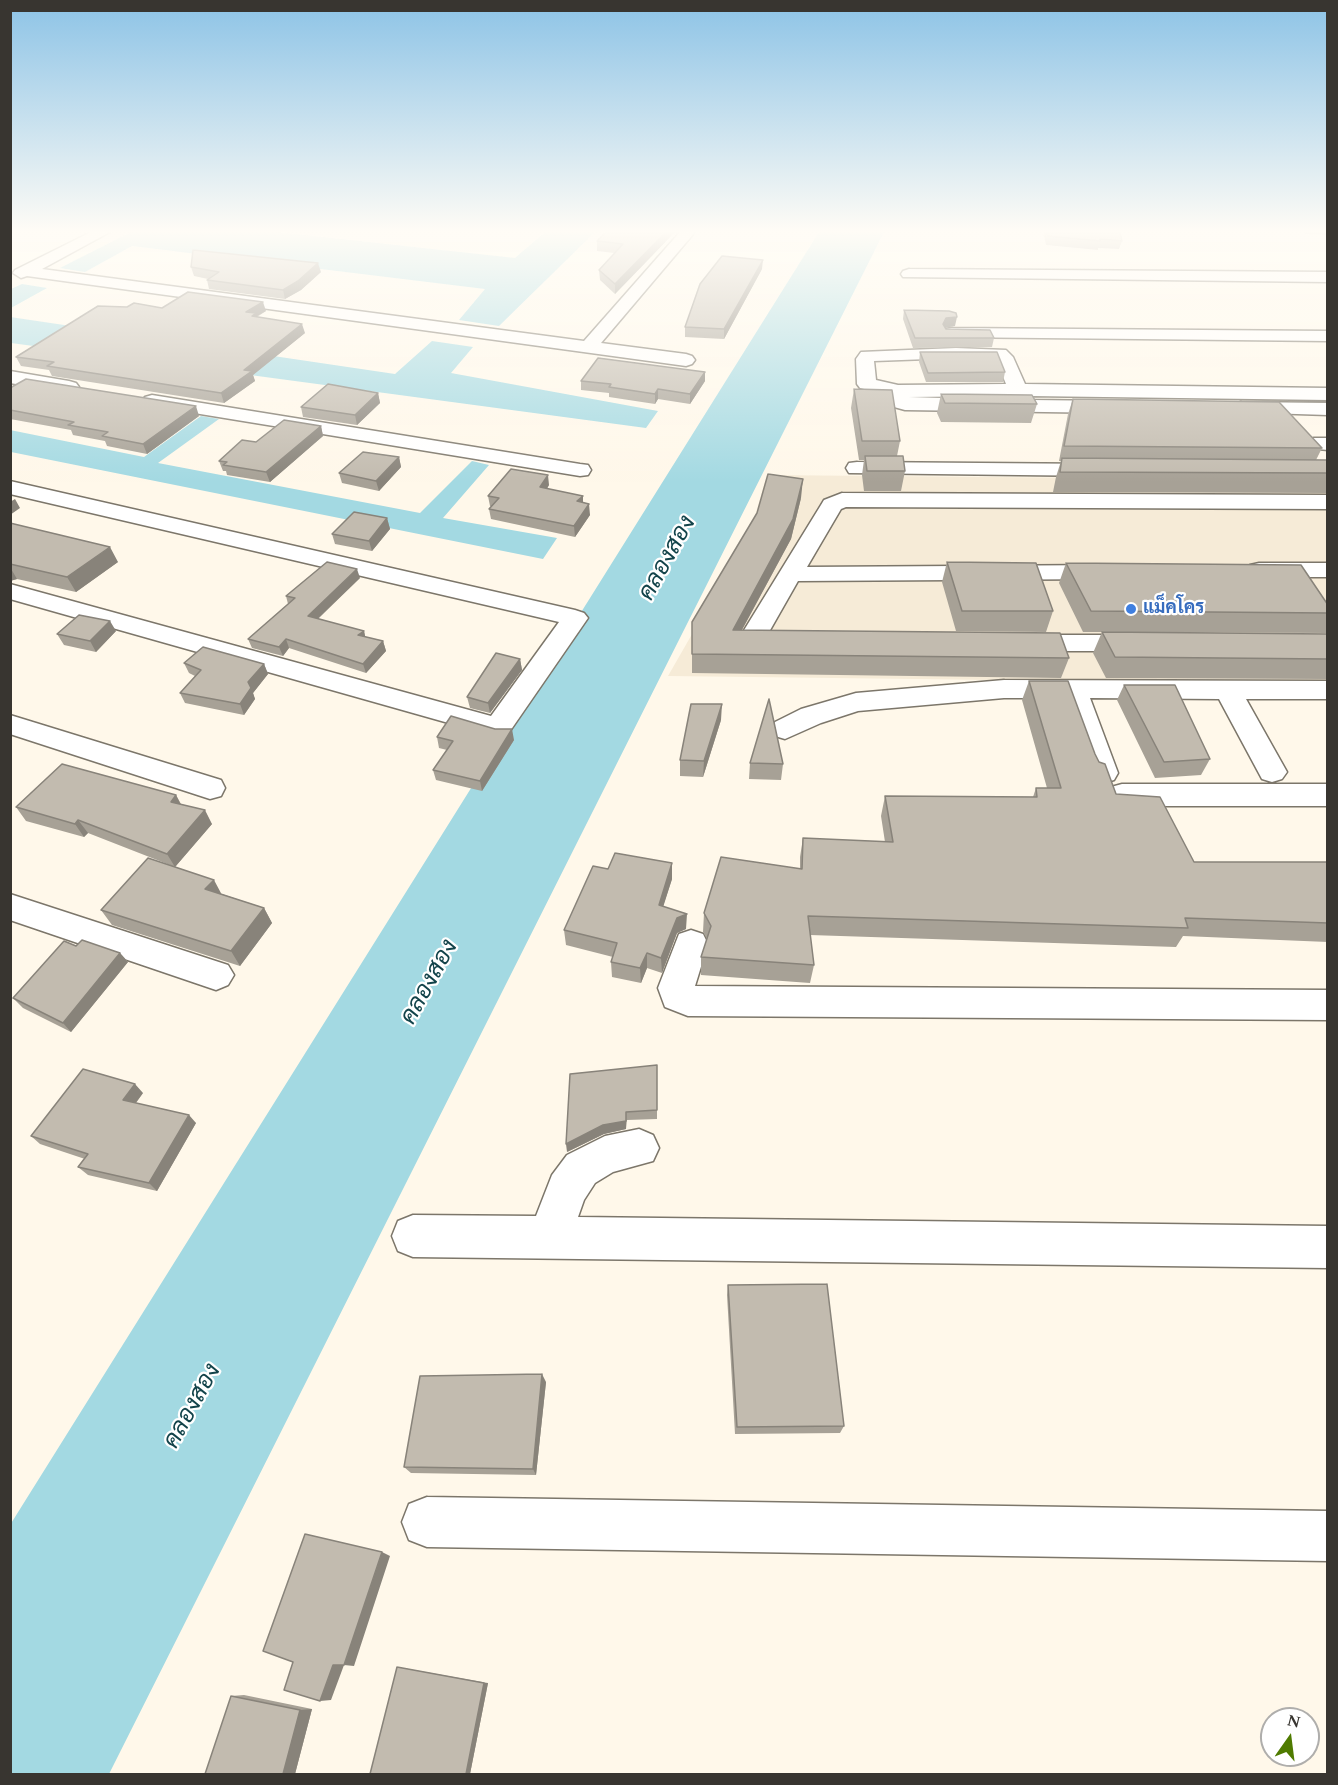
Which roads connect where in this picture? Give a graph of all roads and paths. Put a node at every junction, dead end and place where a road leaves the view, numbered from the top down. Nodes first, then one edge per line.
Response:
1 (346, 315) edge
2 (616, 315) edge
3 (952, 333) edge
4 (1328, 336) edge
5 (589, 346) junction
6 (686, 360) dead end
7 (10, 377) edge
8 (92, 390) edge
9 (1328, 394) edge
10 (128, 396) edge
11 (1021, 398) junction
12 (1328, 409) edge
13 (857, 468) dead end
14 (580, 470) dead end
15 (1127, 470) edge
16 (10, 487) edge
17 (1328, 502) edge
18 (1328, 570) edge
19 (1130, 571) edge
20 (1236, 571) edge
21 (790, 574) junction
22 (10, 591) edge
23 (808, 640) edge
24 (993, 642) edge
25 (1172, 643) edge
26 (1073, 689) junction
27 (1228, 690) junction
28 (1328, 690) edge
29 (10, 724) edge
30 (785, 729) dead end
31 (1272, 772) dead end
32 (210, 788) dead end
33 (1328, 795) edge
34 (10, 907) edge
35 (691, 944) dead end
36 (216, 975) dead end
37 (1328, 1005) edge
38 (639, 1148) dead end
39 (412, 1236) dead end
40 (549, 1238) junction
41 (1328, 1248) edge
42 (427, 1522) dead end
43 (1328, 1536) edge

1 - 5 street
2 - 5 street
3 - 4 street
5 - 6 street
7 - 8 street
9 - 11 street
10 - 14 street
11 - 11 street
11 - 12 street
13 - 15 street
16 - 22 street
17 - 21 street
18 - 20 street
19 - 21 street
21 - 23 street
24 - 25 street
26 - 27 street
26 - 30 street
26 - 33 street
27 - 28 street
27 - 31 street
29 - 32 street
34 - 36 street
35 - 37 street
38 - 40 street
39 - 40 street
40 - 41 street
42 - 43 street

